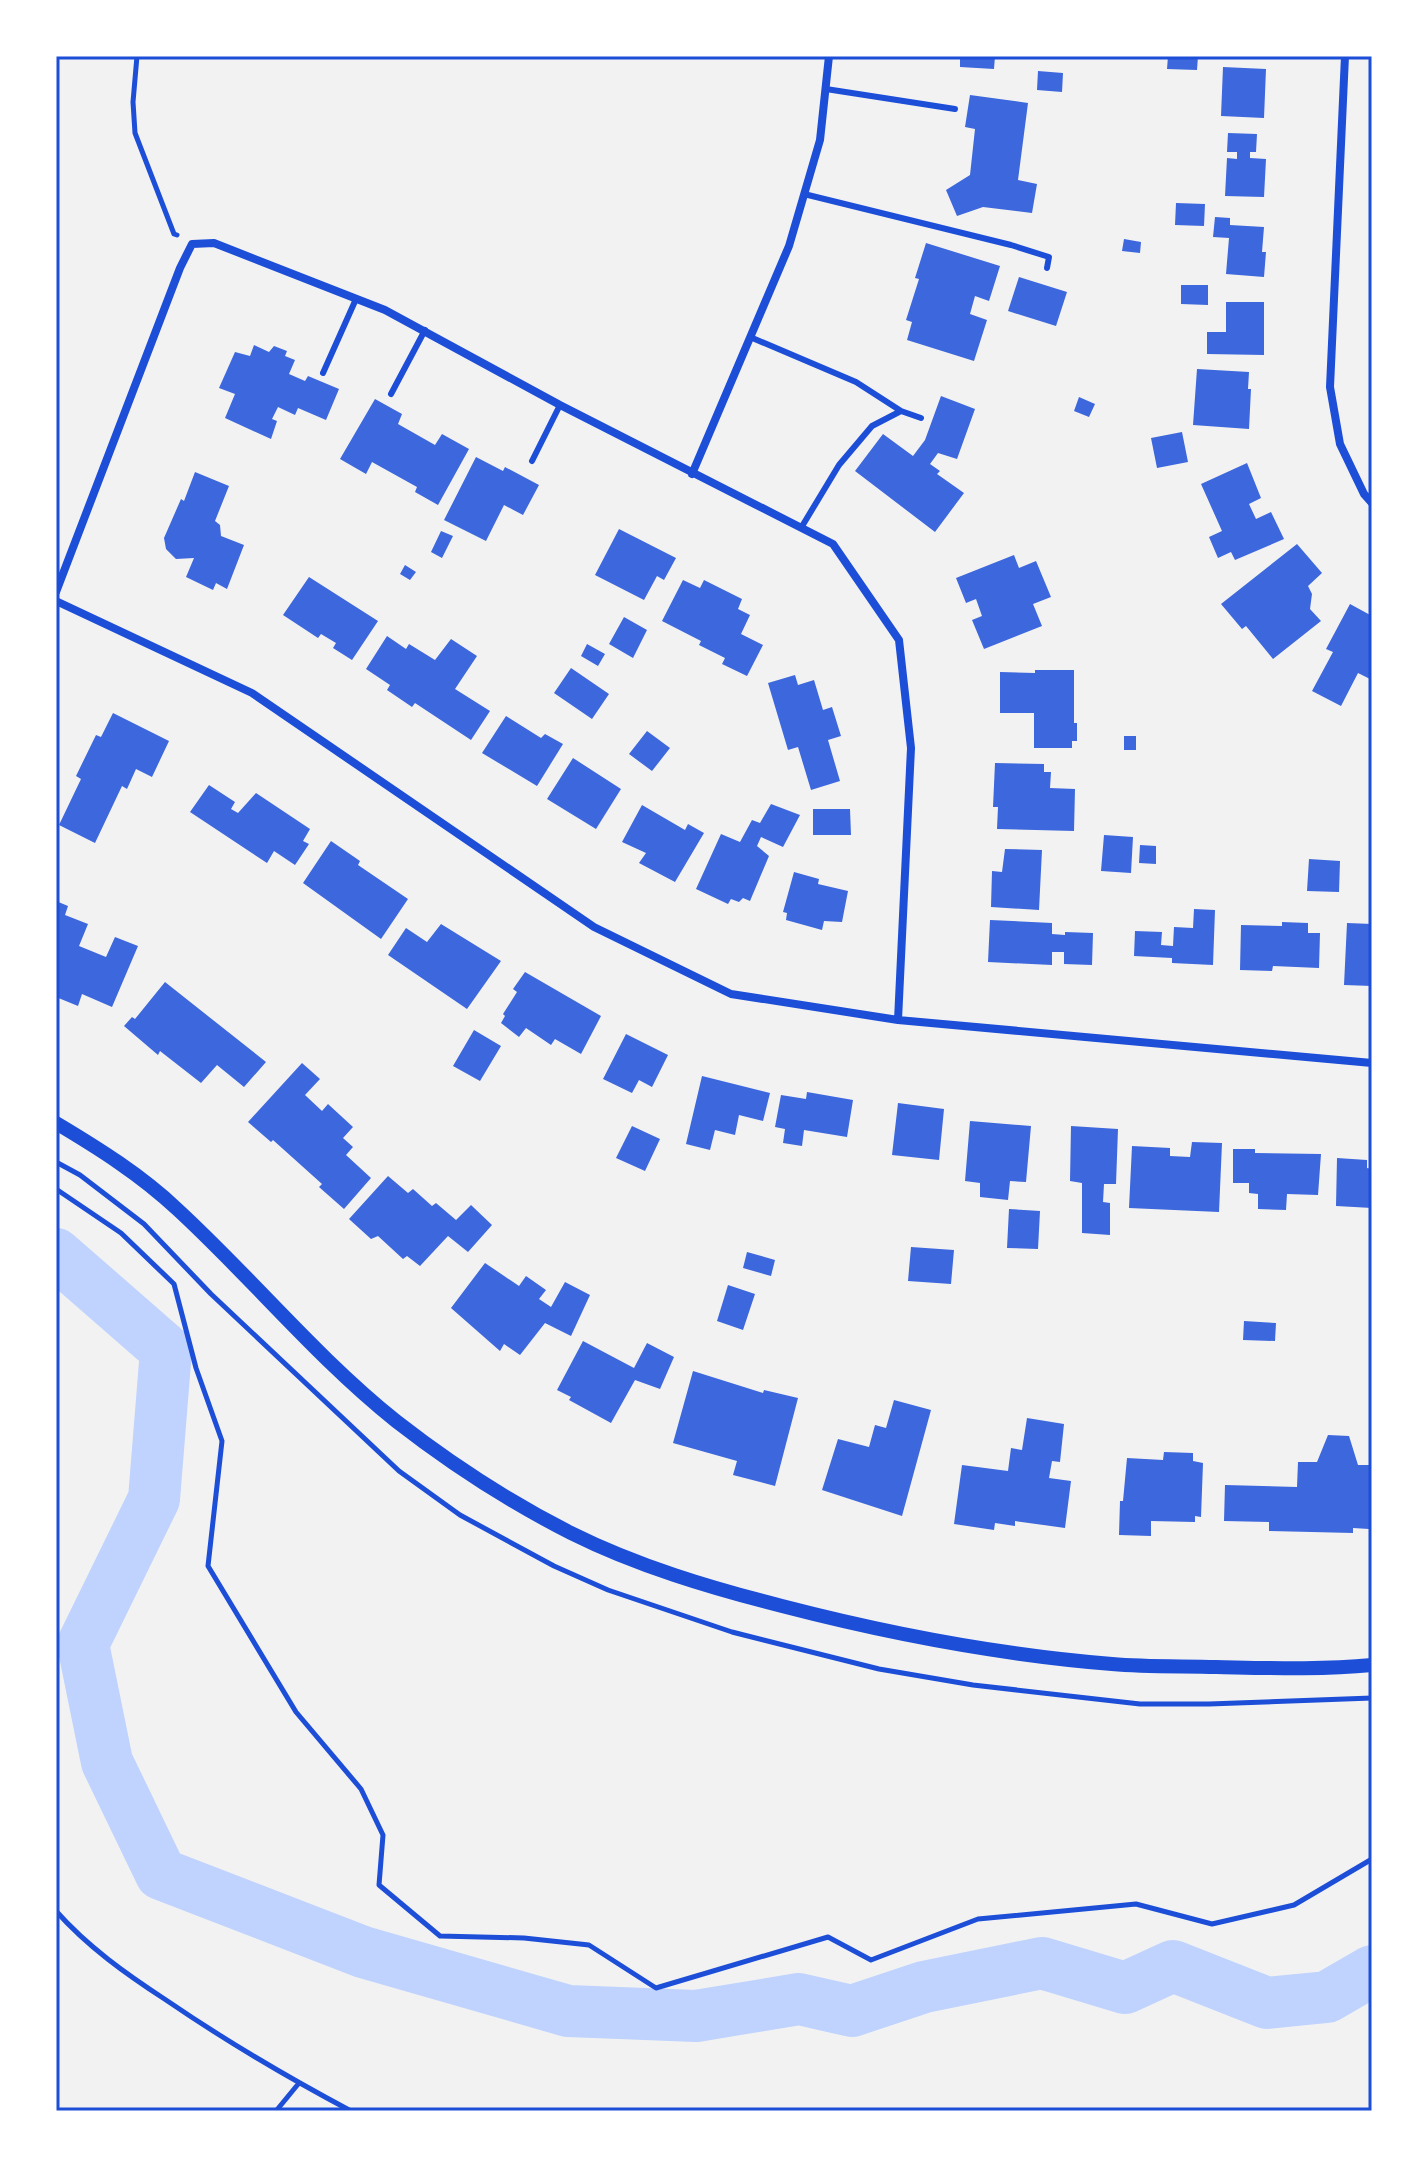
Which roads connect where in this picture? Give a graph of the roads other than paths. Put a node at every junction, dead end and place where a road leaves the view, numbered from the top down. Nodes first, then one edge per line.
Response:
1 (829, 56) edge
2 (1345, 56) edge
3 (826, 89) junction
4 (955, 109) dead end
5 (804, 194) junction
6 (1047, 268) dead end
7 (356, 299) junction
8 (425, 330) junction
9 (750, 337) junction
10 (323, 373) dead end
11 (391, 394) dead end
12 (560, 405) junction
13 (901, 411) junction
14 (921, 418) dead end
15 (532, 461) dead end
16 (692, 474) junction
17 (1372, 503) edge
18 (801, 528) junction
19 (56, 592) edge
20 (56, 601) edge
21 (898, 1020) junction
22 (1372, 1063) edge
23 (56, 1123) edge
24 (1372, 1665) edge

1 - 3 street
2 - 17 street
3 - 4 lane
3 - 5 street
5 - 6 lane
5 - 9 street
7 - 8 street
7 - 10 lane
7 - 19 street
8 - 11 lane
8 - 12 street
9 - 13 lane
9 - 16 street
12 - 15 lane
12 - 16 street
13 - 14 lane
13 - 18 lane
16 - 18 street
18 - 21 street
20 - 21 street
21 - 22 street
23 - 24 street

